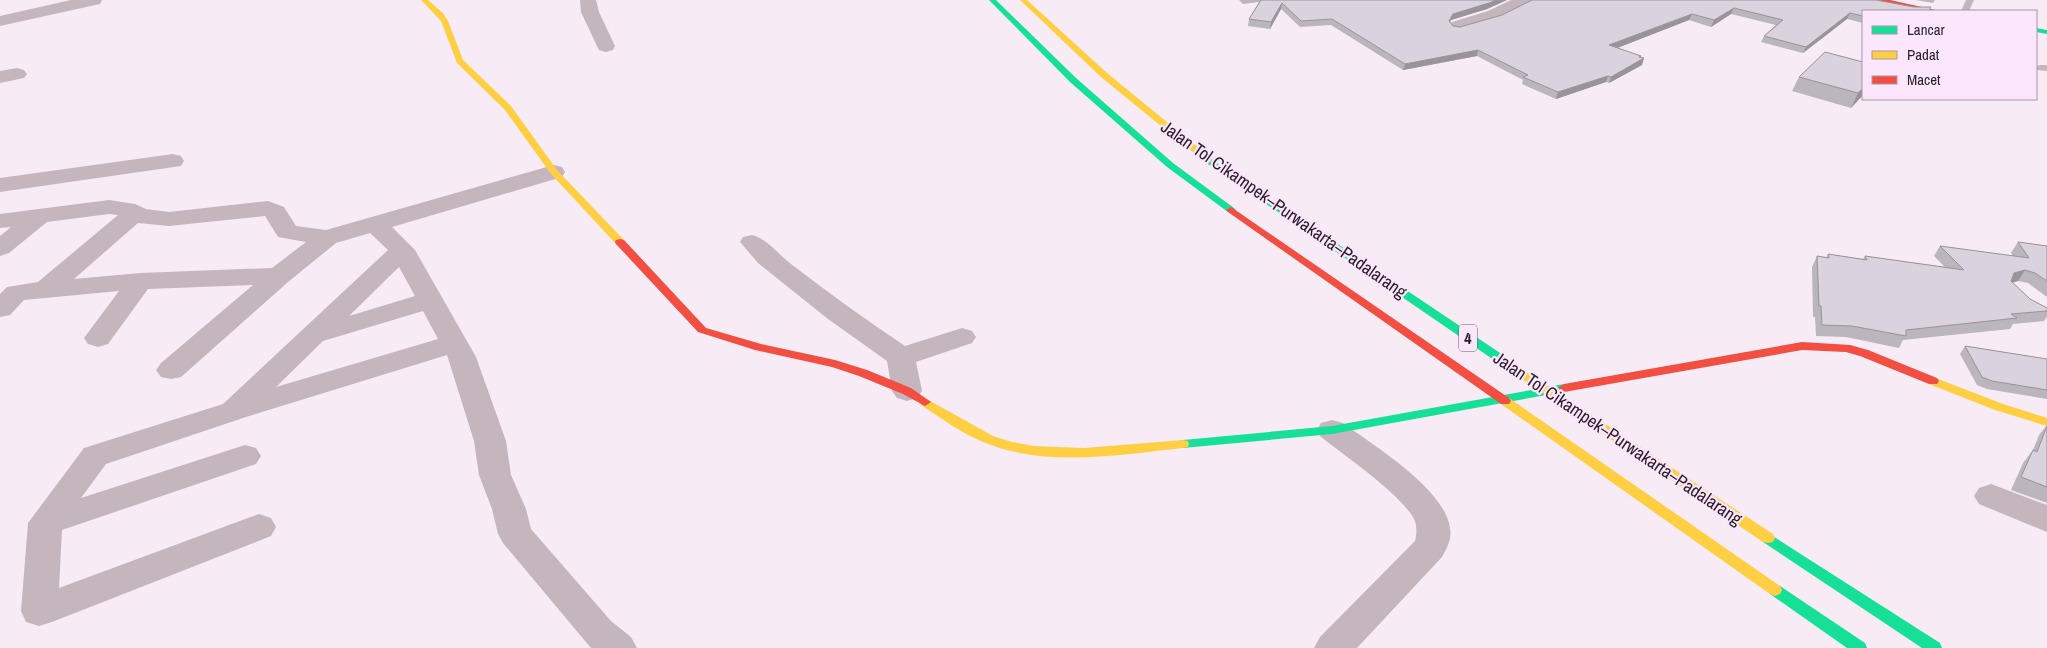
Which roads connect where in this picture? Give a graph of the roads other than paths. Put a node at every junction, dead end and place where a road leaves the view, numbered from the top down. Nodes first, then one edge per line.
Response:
1 (94, 0) edge
2 (424, 0) edge
3 (588, 0) edge
4 (992, 0) edge
5 (1024, 0) edge
6 (1524, 0) edge
7 (1880, 0) edge
8 (1931, 10) edge
9 (0, 20) edge
10 (1458, 26) edge
11 (606, 46) dead end
12 (173, 161) dead end
13 (554, 172) junction
14 (84, 175) junction
15 (0, 185) edge
16 (135, 213) junction
17 (47, 215) junction
18 (0, 221) edge
19 (375, 224) junction
20 (327, 238) junction
21 (752, 242) dead end
22 (0, 248) edge
23 (402, 250) junction
24 (279, 276) junction
25 (237, 277) junction
26 (140, 281) junction
27 (46, 289) junction
28 (430, 300) junction
29 (0, 309) edge
30 (312, 336) junction
31 (209, 337) junction
32 (962, 337) dead end
33 (98, 338) dead end
34 (455, 343) junction
35 (901, 357) junction
36 (171, 370) dead end
37 (907, 391) junction
38 (234, 410) junction
39 (2047, 422) edge
40 (1332, 430) junction
41 (245, 456) dead end
42 (1991, 496) dead end
43 (2047, 519) edge
44 (45, 524) junction
45 (259, 527) dead end
46 (618, 648) edge
47 (1334, 648) edge
48 (1860, 648) edge
49 (1934, 648) edge

1 - 9 street
2 - 13 main road
3 - 11 street
4 - 48 main road, Jalan Tol Cikampek–Purwakarta–Padalarang / 4
5 - 49 main road, Jalan Tol Cikampek–Purwakarta–Padalarang / 4
6 - 10 street
7 - 8 main road
12 - 14 street
13 - 19 street
13 - 37 main road
14 - 15 street
14 - 17 street
16 - 17 street
16 - 20 street
16 - 27 street
17 - 18 street
17 - 22 street
19 - 20 street
19 - 23 street
20 - 24 street
21 - 35 street
23 - 28 street
23 - 30 street
24 - 25 street
24 - 31 street
25 - 26 street
25 - 31 street
26 - 27 street
26 - 33 street
27 - 29 street
28 - 30 street
28 - 34 street
30 - 38 street
31 - 36 street
32 - 35 street
34 - 38 street
34 - 46 street
35 - 37 street
37 - 40 main road
38 - 44 street
39 - 40 main road
40 - 47 street
41 - 44 street
42 - 43 street
44 - 45 street

